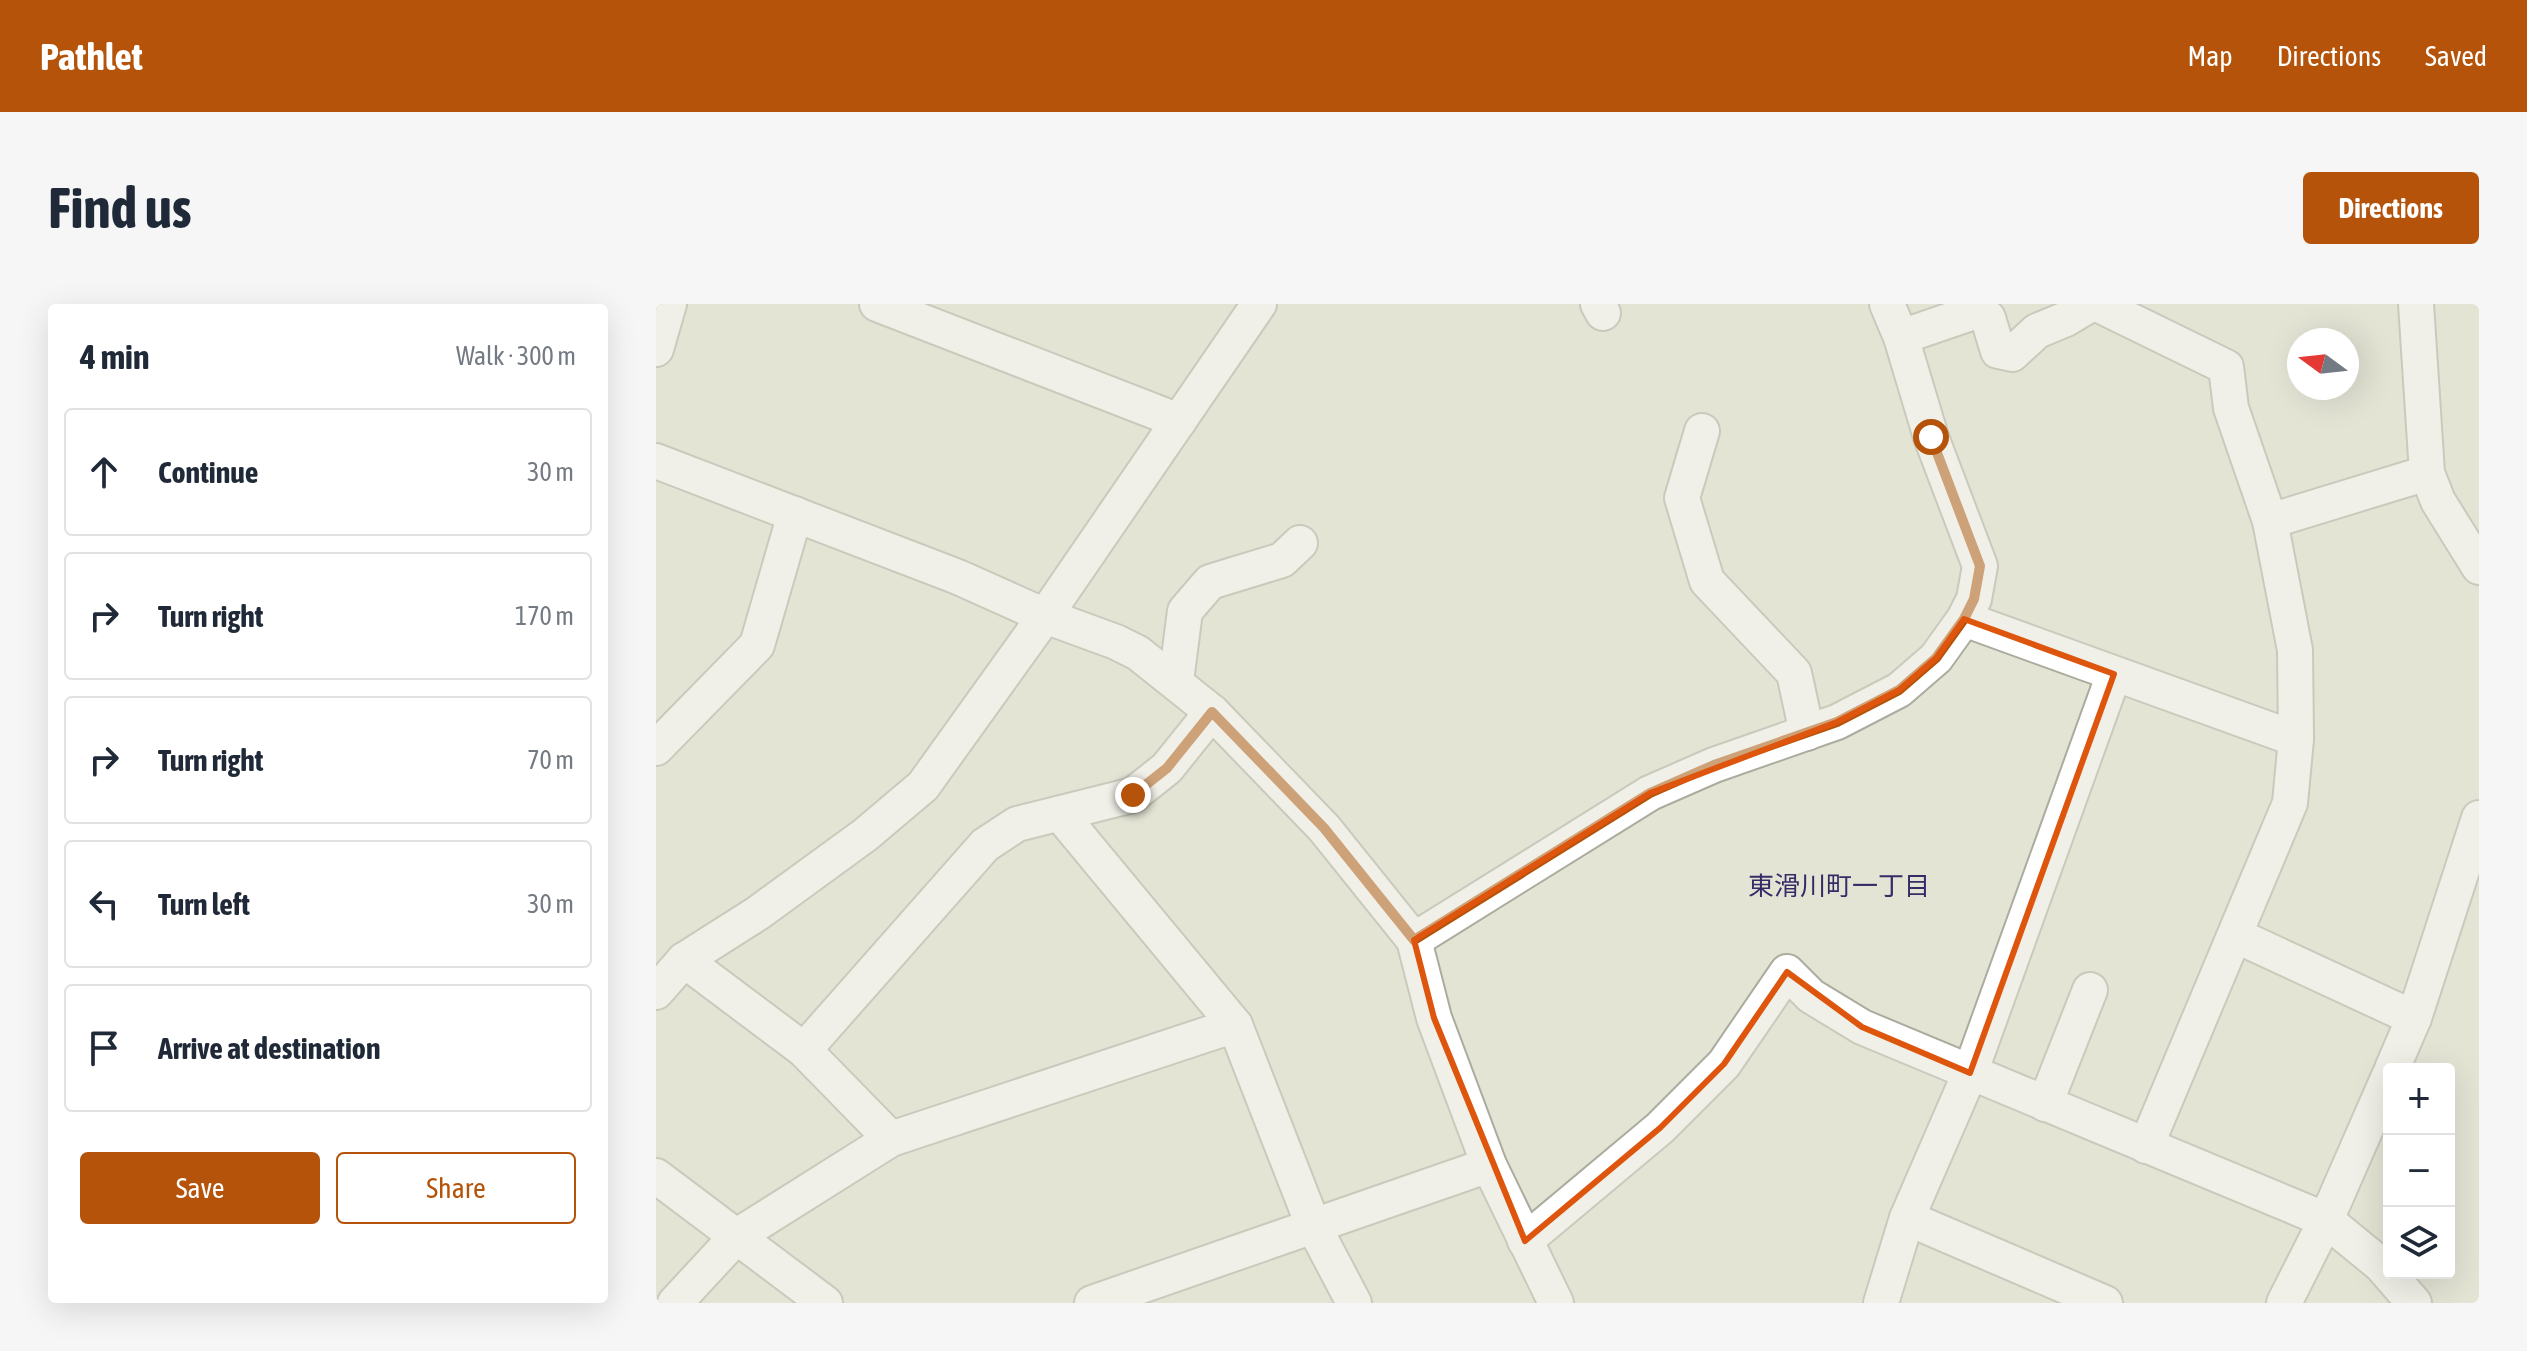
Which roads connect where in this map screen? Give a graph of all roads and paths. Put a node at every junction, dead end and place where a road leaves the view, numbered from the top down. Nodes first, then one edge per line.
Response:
1 (669, 304) edge
2 (1259, 304) edge
3 (1887, 304) edge
4 (2094, 304) edge
5 (2416, 304) edge
6 (885, 305) edge
7 (1901, 337) junction
8 (656, 349) edge
9 (1179, 421) junction
10 (1702, 431) dead end
11 (656, 461) edge
12 (2427, 473) junction
13 (795, 514) junction
14 (2270, 521) junction
15 (1300, 543) dead end
16 (2479, 567) edge
17 (1045, 616) junction
18 (1964, 619) junction
19 (2114, 674) junction
20 (1176, 681) junction
21 (1212, 712) junction
22 (1807, 733) junction
23 (2296, 739) junction
24 (656, 748) edge
25 (1061, 815) junction
26 (2479, 818) edge
27 (2235, 935) junction
28 (1414, 940) junction
29 (684, 960) junction
30 (2090, 990) dead end
31 (656, 992) edge
32 (2414, 1018) junction
33 (1235, 1025) junction
34 (804, 1050) junction
35 (2395, 1063) edge
36 (1970, 1073) junction
37 (2383, 1090) edge
38 (2045, 1104) junction
39 (891, 1139) junction
40 (2146, 1146) junction
41 (1489, 1165) junction
42 (656, 1176) edge
43 (1907, 1218) junction
44 (2326, 1220) junction
45 (1313, 1225) junction
46 (737, 1236) junction
47 (1525, 1241) junction
48 (675, 1303) edge
49 (825, 1303) edge
50 (1092, 1303) edge
51 (1354, 1303) edge
52 (1556, 1303) edge
53 (1881, 1303) edge
54 (2105, 1303) edge
55 (2284, 1303) edge
56 (2414, 1303) edge

1 - 8 street
2 - 9 street
3 - 7 street
4 - 7 street
4 - 14 street
5 - 12 street
6 - 9 street
7 - 18 street
9 - 17 street
10 - 22 street
11 - 13 street
12 - 14 street
12 - 16 street
13 - 17 street
13 - 24 street
14 - 23 street
15 - 20 street
17 - 20 street
17 - 29 street
18 - 19 street
18 - 22 street
19 - 23 street
19 - 36 street
20 - 21 street
21 - 25 street
21 - 28 street
22 - 28 street
23 - 27 street
25 - 33 street
25 - 34 street
26 - 32 street
27 - 32 street
27 - 40 street
28 - 41 street
29 - 31 street
29 - 34 street
30 - 38 street
32 - 35 street
33 - 39 street
33 - 45 street
34 - 39 street
36 - 38 street
36 - 43 street
36 - 47 street
37 - 44 street
38 - 40 street
39 - 46 street
40 - 44 street
41 - 45 street
41 - 47 street
42 - 46 street
43 - 53 street
43 - 54 street
44 - 55 street
44 - 56 street
45 - 50 street
45 - 51 street
46 - 48 street
46 - 49 street
47 - 52 street

